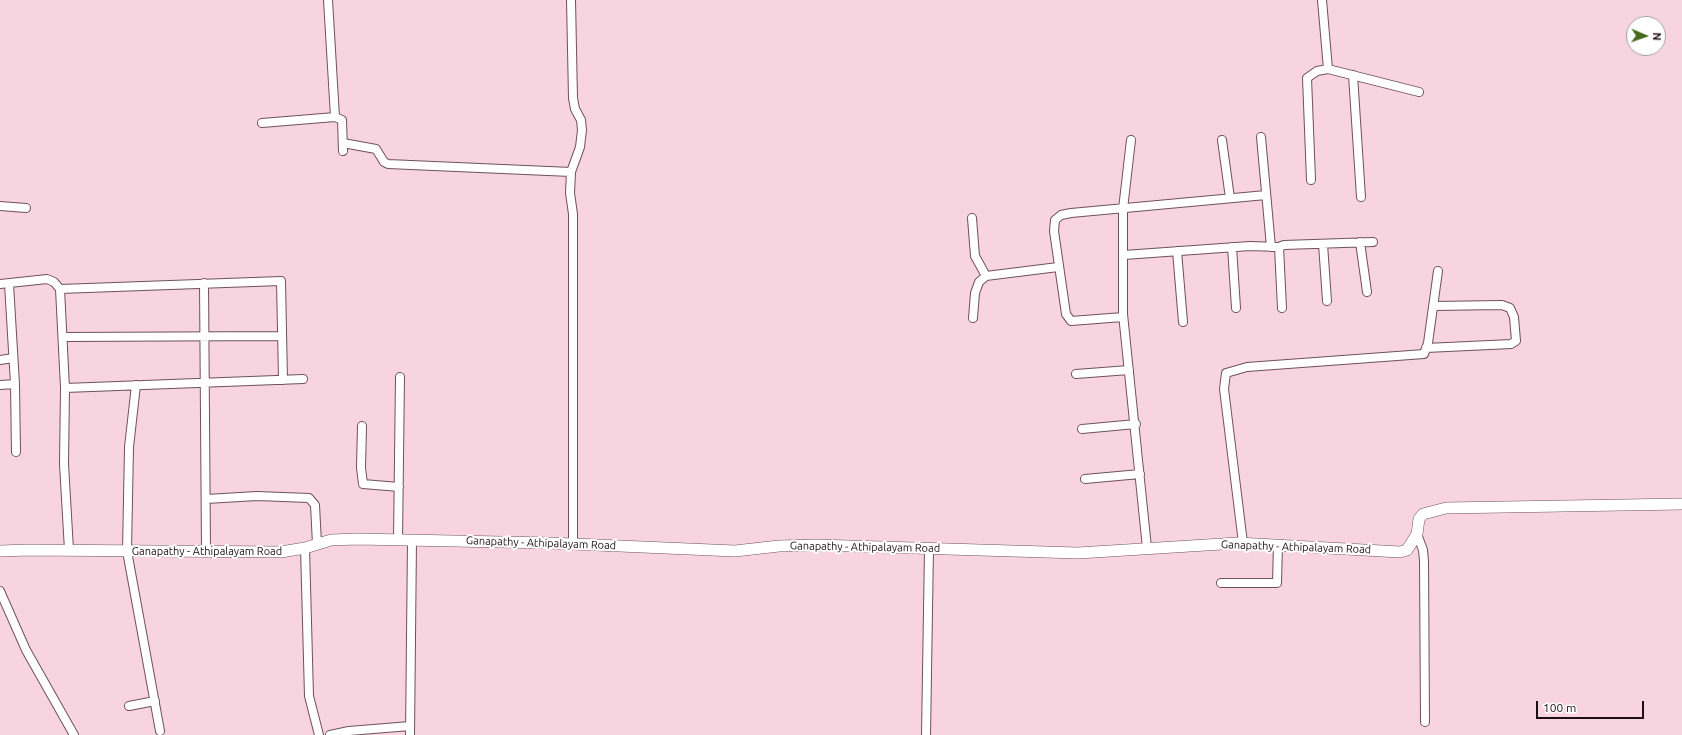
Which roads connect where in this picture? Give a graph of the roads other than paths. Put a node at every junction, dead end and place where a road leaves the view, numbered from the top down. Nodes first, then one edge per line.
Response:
1 (328, 0) edge
2 (571, 0) edge
3 (1322, 0) edge
4 (1328, 69) junction
5 (1353, 75) junction
6 (1419, 92) dead end
7 (335, 117) junction
8 (262, 123) dead end
9 (1261, 137) dead end
10 (1131, 140) dead end
11 (1222, 140) dead end
12 (572, 172) junction
13 (1311, 180) dead end
14 (1266, 195) junction
15 (1361, 197) dead end
16 (1230, 198) junction
17 (0, 206) edge
18 (26, 208) dead end
19 (1123, 209) junction
20 (972, 218) dead end
21 (1360, 242) junction
22 (1373, 242) dead end
23 (1323, 244) junction
24 (1275, 247) junction
25 (1232, 248) junction
26 (1177, 251) junction
27 (1124, 255) junction
28 (1058, 267) junction
29 (1438, 271) dead end
30 (986, 276) junction
31 (204, 283) junction
32 (0, 284) edge
33 (10, 284) junction
34 (60, 289) junction
35 (1367, 292) dead end
36 (1327, 302) dead end
37 (1433, 306) junction
38 (1236, 308) dead end
39 (1282, 308) dead end
40 (1123, 317) junction
41 (974, 318) dead end
42 (1183, 322) dead end
43 (205, 336) junction
44 (282, 336) junction
45 (64, 337) junction
46 (1426, 348) junction
47 (13, 358) junction
48 (0, 360) edge
49 (1129, 370) junction
50 (1076, 374) dead end
51 (400, 377) dead end
52 (303, 379) dead end
53 (284, 380) junction
54 (205, 383) junction
55 (15, 384) junction
56 (0, 385) edge
57 (136, 385) junction
58 (65, 388) junction
59 (1136, 424) junction
60 (362, 426) dead end
61 (1082, 429) dead end
62 (16, 452) dead end
63 (1140, 474) junction
64 (1085, 480) dead end
65 (399, 487) junction
66 (206, 499) junction
67 (1682, 504) edge
68 (1417, 534) junction
69 (398, 540) junction
70 (412, 540) junction
71 (1243, 543) junction
72 (317, 544) junction
73 (573, 544) junction
74 (1278, 545) junction
75 (305, 548) junction
76 (929, 548) junction
77 (1147, 548) junction
78 (69, 550) junction
79 (0, 551) edge
80 (127, 551) junction
81 (206, 551) junction
82 (1221, 583) dead end
83 (0, 591) edge
84 (155, 701) junction
85 (129, 706) dead end
86 (1425, 722) dead end
87 (410, 726) junction
88 (160, 730) dead end
89 (74, 735) edge
90 (318, 735) edge
91 (330, 735) edge
92 (410, 735) edge
93 (926, 735) edge

1 - 7 street
2 - 12 street
3 - 4 street
4 - 5 street
4 - 13 street
5 - 6 street
5 - 15 street
7 - 8 street
7 - 12 street
9 - 14 street
10 - 19 street
11 - 16 street
12 - 73 street
14 - 16 street
14 - 24 street
16 - 19 street
17 - 18 street
19 - 27 street
19 - 28 street
20 - 30 street
21 - 22 street
21 - 23 street
21 - 35 street
23 - 24 street
23 - 36 street
24 - 25 street
24 - 39 street
25 - 26 street
25 - 38 street
26 - 27 street
26 - 42 street
27 - 40 street
28 - 30 street
28 - 40 street
29 - 37 street
30 - 41 street
31 - 34 street
31 - 43 street
31 - 44 street
32 - 33 street
33 - 34 street
33 - 47 street
34 - 45 street
37 - 46 street
37 - 46 street
40 - 49 street
43 - 44 street
43 - 45 street
43 - 54 street
44 - 53 street
45 - 58 street
46 - 71 street
47 - 48 street
47 - 55 street
49 - 50 street
49 - 59 street
51 - 65 street
52 - 53 street
53 - 54 street
54 - 57 street
54 - 66 street
55 - 56 street
55 - 62 street
57 - 58 street
57 - 80 street
58 - 78 street
59 - 61 street
59 - 63 street
60 - 65 street
63 - 64 street
63 - 77 street
65 - 69 street
66 - 72 street
66 - 81 street
67 - 68 main road, Ganapathy - Athipalayam Road
68 - 74 main road, Ganapathy - Athipalayam Road
68 - 86 street
69 - 70 main road, Ganapathy - Athipalayam Road
69 - 72 main road, Ganapathy - Athipalayam Road
70 - 73 main road, Ganapathy - Athipalayam Road
70 - 87 street
71 - 74 main road, Ganapathy - Athipalayam Road
71 - 77 main road, Ganapathy - Athipalayam Road
72 - 75 main road, Ganapathy - Athipalayam Road
73 - 76 main road, Ganapathy - Athipalayam Road
74 - 82 street
75 - 81 main road, Ganapathy - Athipalayam Road
75 - 90 street
76 - 77 main road, Ganapathy - Athipalayam Road
76 - 93 street
78 - 79 main road, Ganapathy - Athipalayam Road
78 - 80 main road, Ganapathy - Athipalayam Road
80 - 81 main road, Ganapathy - Athipalayam Road
80 - 84 street
83 - 89 street
84 - 85 street
84 - 88 street
87 - 91 street
87 - 92 street

